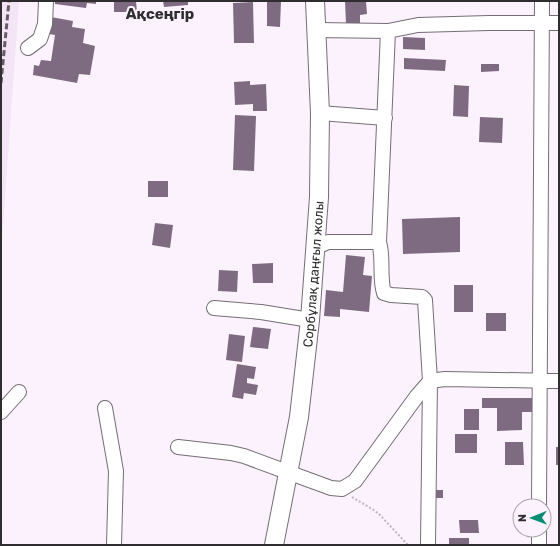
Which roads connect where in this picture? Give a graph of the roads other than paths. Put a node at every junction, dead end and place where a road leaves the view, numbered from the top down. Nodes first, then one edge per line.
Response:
1 (46, 1) edge
2 (315, 1) edge
3 (542, 1) edge
4 (541, 23) junction
5 (559, 23) edge
6 (316, 30) junction
7 (388, 31) junction
8 (28, 48) dead end
9 (320, 113) junction
10 (384, 118) junction
11 (379, 242) junction
12 (315, 248) junction
13 (214, 308) dead end
14 (310, 320) junction
15 (540, 380) junction
16 (430, 381) junction
17 (559, 381) edge
18 (19, 392) dead end
19 (105, 408) dead end
20 (1, 412) edge
21 (178, 447) dead end
22 (289, 472) junction
23 (539, 498) edge
24 (114, 545) edge
25 (274, 545) edge
26 (428, 545) edge

1 - 8 street
2 - 6 main road, Сорбұлақ даңғыл жолы
3 - 4 street
4 - 5 street
4 - 7 street
4 - 15 street
6 - 7 street
6 - 9 main road, Сорбұлақ даңғыл жолы
7 - 10 street
9 - 10 street
9 - 12 main road, Сорбұлақ даңғыл жолы
10 - 11 street
11 - 12 street
11 - 16 street
12 - 14 main road, Сорбұлақ даңғыл жолы
13 - 14 street
14 - 22 main road, Сорбұлақ даңғыл жолы
15 - 16 street
15 - 17 street
15 - 23 street
16 - 22 street
16 - 26 street
18 - 20 street
19 - 24 street
21 - 22 street
22 - 25 main road, Сорбұлақ даңғыл жолы

